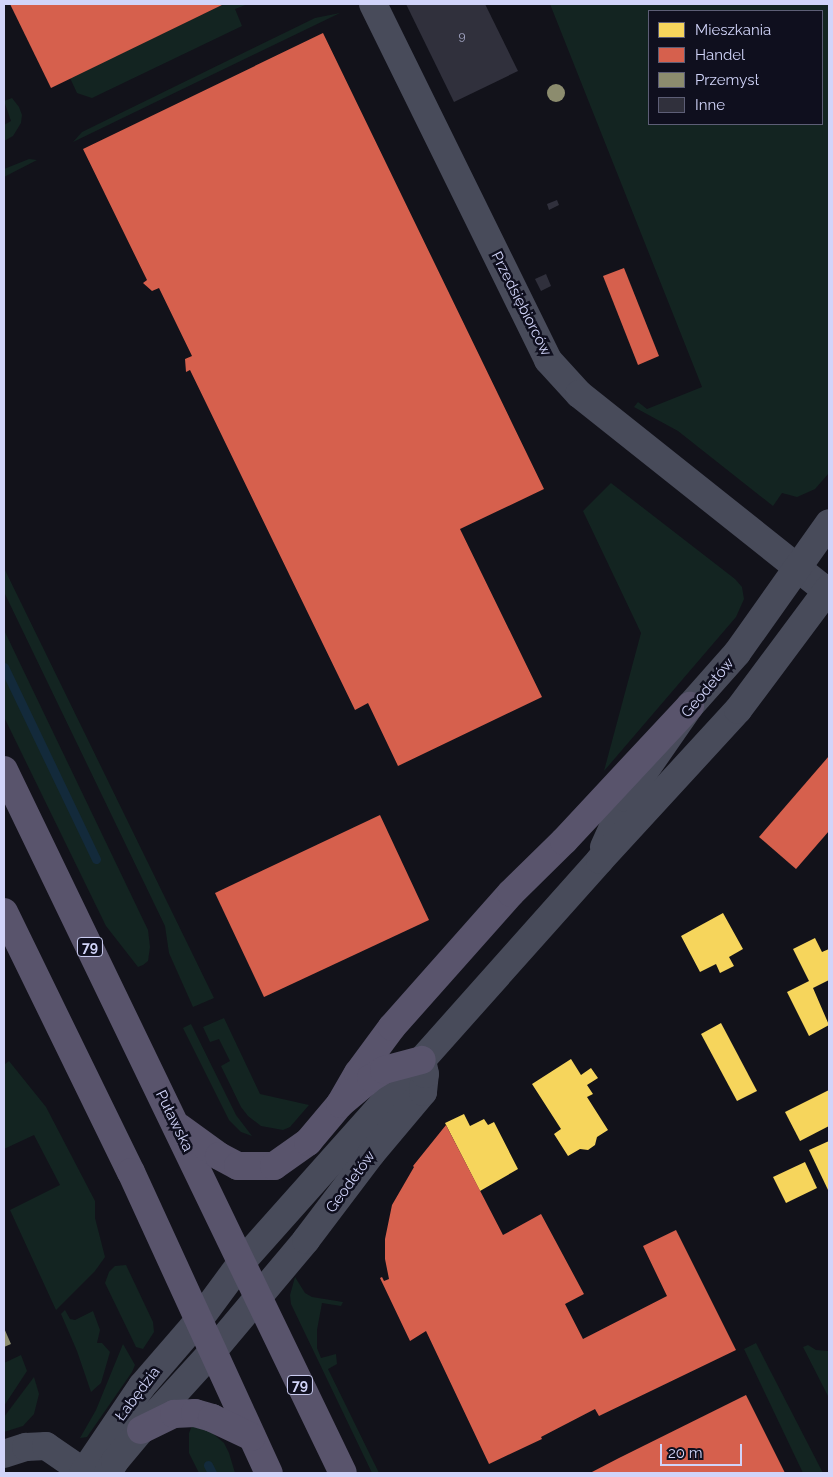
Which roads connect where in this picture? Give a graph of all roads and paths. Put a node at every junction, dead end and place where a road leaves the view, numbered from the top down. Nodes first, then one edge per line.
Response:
1 (373, 4) edge
2 (829, 523) edge
3 (799, 568) junction
4 (828, 590) edge
5 (690, 706) junction
6 (4, 770) edge
7 (600, 860) junction
8 (4, 912) edge
9 (422, 1060) junction
10 (340, 1104) junction
11 (176, 1124) junction
12 (241, 1263) junction
13 (257, 1296) junction
14 (199, 1320) junction
15 (213, 1351) junction
16 (141, 1430) junction
17 (252, 1437) junction
18 (4, 1454) edge
19 (91, 1473) edge
20 (269, 1473) edge
21 (343, 1473) edge

1 - 3 street, Przedsiębiorców
2 - 3 street, Geodetów
3 - 4 street, Przedsiębiorców
3 - 5 street, Geodetów
4 - 7 street, Geodetów
5 - 7 street, Geodetów
5 - 10 main road
6 - 11 main road, Puławska / 79
7 - 9 street, Geodetów
8 - 14 main road
9 - 10 main road
9 - 12 street, Geodetów
9 - 13 street, Geodetów
10 - 11 main road
11 - 12 main road, Puławska / 79
12 - 13 main road, Puławska / 79
12 - 14 street, Geodetów
13 - 15 street, Geodetów
13 - 21 main road, Puławska / 79
14 - 15 main road
14 - 19 street, Łabędzia
15 - 16 street, Łabędzia
15 - 17 main road
16 - 17 main road
16 - 19 street, Łabędzia
17 - 20 main road
18 - 19 street

